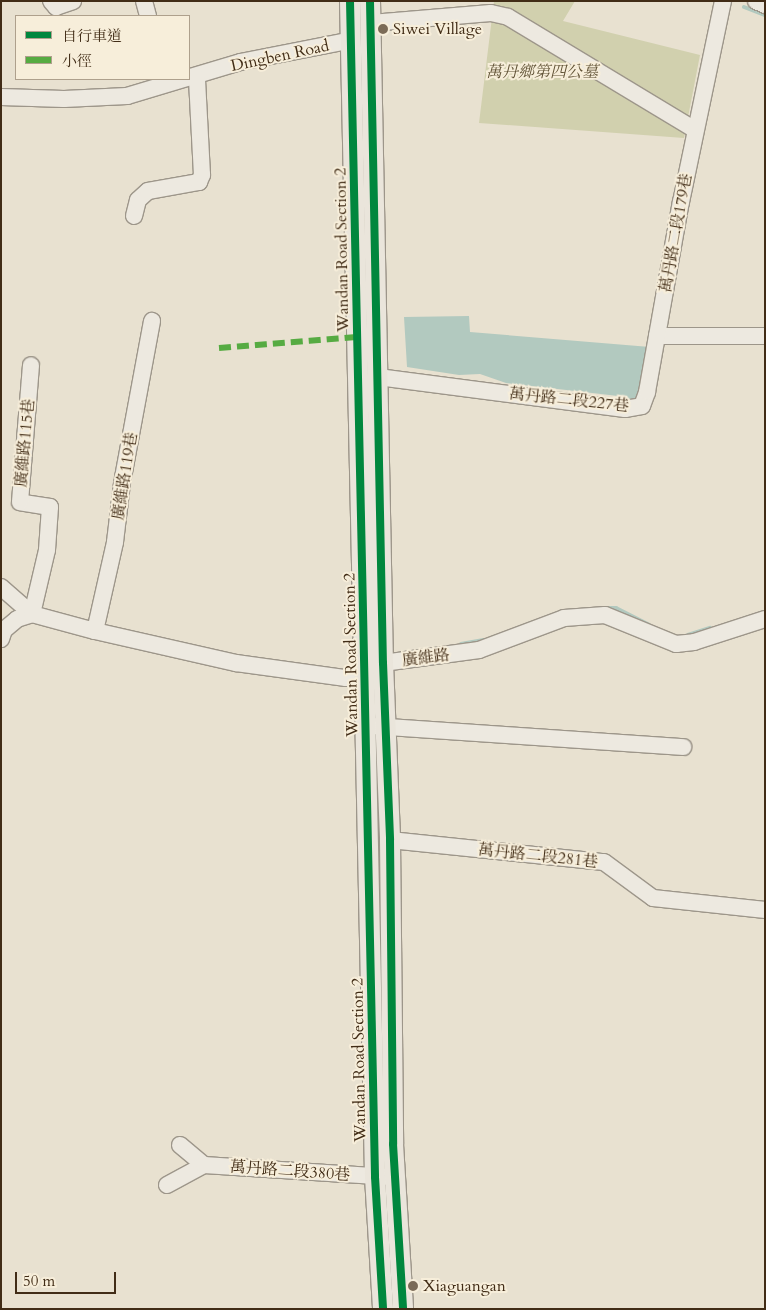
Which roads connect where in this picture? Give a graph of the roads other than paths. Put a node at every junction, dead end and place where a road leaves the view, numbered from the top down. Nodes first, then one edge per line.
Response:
1 (52, 1) edge
2 (73, 1) edge
3 (144, 1) edge
4 (350, 1) edge
5 (370, 1) edge
6 (724, 1) edge
7 (756, 1) edge
8 (765, 5) edge
9 (148, 15) edge
10 (371, 23) junction
11 (352, 40) junction
12 (197, 78) junction
13 (190, 79) edge
14 (184, 80) edge
15 (164, 83) edge
16 (1, 98) edge
17 (696, 130) junction
18 (134, 216) dead end
19 (152, 321) dead end
20 (657, 336) junction
21 (765, 336) edge
22 (32, 365) dead end
23 (378, 377) junction
24 (1, 587) edge
25 (32, 614) junction
26 (765, 619) edge
27 (95, 631) junction
28 (1, 638) edge
29 (383, 663) junction
30 (364, 673) junction
31 (366, 725) junction
32 (386, 727) junction
33 (683, 747) dead end
34 (390, 840) junction
35 (765, 910) edge
36 (180, 1146) dead end
37 (204, 1165) junction
38 (385, 1177) junction
39 (167, 1185) dead end
40 (383, 1309) edge
41 (403, 1309) edge

1 - 2 street
3 - 9 street
4 - 11 main road, Wandan Road Section 2
5 - 10 main road, Wandan Road Section 2
6 - 17 street, 萬丹路二段179巷
7 - 8 street
10 - 17 street
10 - 23 main road, Wandan Road Section 2
11 - 12 street, Dingben Road
11 - 30 main road, Wandan Road Section 2
12 - 13 street, Dingben Road
12 - 18 street
14 - 15 street, Dingben Road
15 - 16 street, Dingben Road
17 - 20 street, 萬丹路二段179巷
19 - 27 street, 廣維路119巷
20 - 21 street
20 - 23 street, 萬丹路二段227巷
22 - 25 street, 廣維路115巷
23 - 29 main road, Wandan Road Section 2
24 - 25 street, 廣維路
25 - 27 street, 廣維路
25 - 28 street
26 - 29 street, 廣維路
27 - 30 street, 廣維路
29 - 30 street, 廣維路
29 - 32 main road, Wandan Road Section 2
30 - 31 main road, Wandan Road Section 2
31 - 32 street
31 - 38 main road, Wandan Road Section 2
32 - 33 street
32 - 34 main road, Wandan Road Section 2
34 - 35 street, 萬丹路二段281巷
34 - 38 main road, Wandan Road Section 2
36 - 37 street
37 - 38 street, 萬丹路二段380巷
37 - 39 street
38 - 40 main road, Wandan Road Section 2
38 - 41 main road, Wandan Road Section 2

